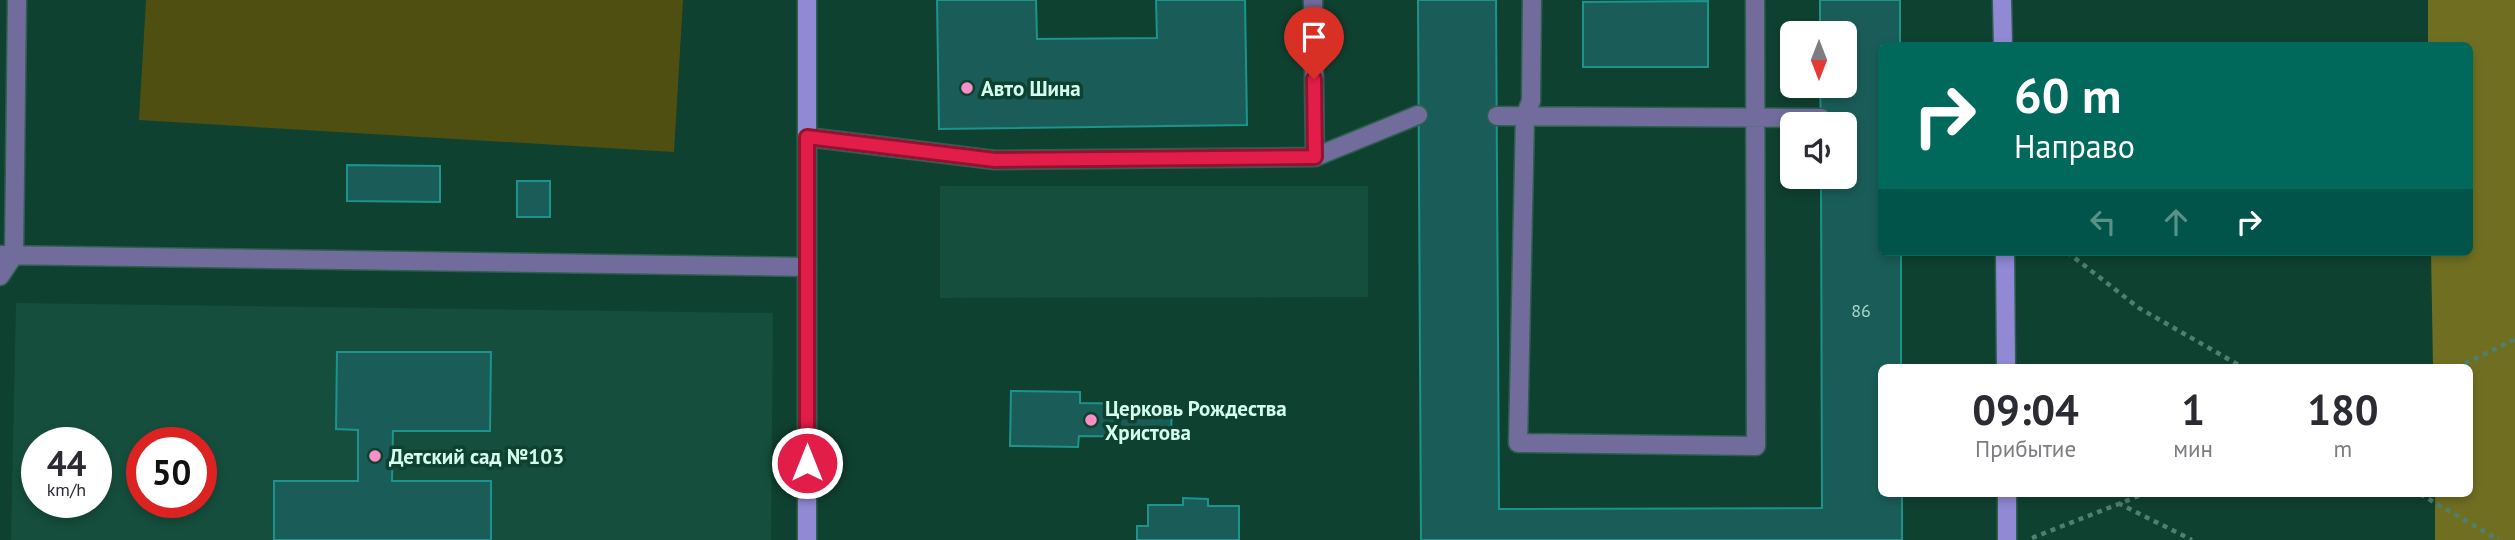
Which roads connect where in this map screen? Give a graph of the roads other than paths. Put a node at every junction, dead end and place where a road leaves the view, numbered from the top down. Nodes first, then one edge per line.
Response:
1 (17, 0) edge
2 (807, 0) edge
3 (1313, 0) edge
4 (1532, 0) edge
5 (1755, 0) edge
6 (2002, 0) edge
7 (2003, 42) edge
8 (1418, 115) dead end
9 (1497, 116) dead end
10 (1525, 116) junction
11 (1755, 118) junction
12 (1780, 118) edge
13 (807, 137) junction
14 (1315, 157) junction
15 (7, 255) edge
16 (2005, 256) edge
17 (807, 267) junction
18 (0, 276) edge
19 (2006, 364) edge
20 (2007, 497) edge
21 (807, 540) edge
22 (2007, 540) edge

1 - 15 lane
2 - 13 main road
3 - 14 lane
4 - 10 lane
5 - 11 lane
6 - 7 main road
8 - 14 lane
9 - 10 lane
10 - 11 lane
10 - 11 lane
11 - 12 lane
13 - 14 lane
13 - 17 main road
15 - 17 lane
15 - 18 lane
16 - 19 main road
17 - 21 main road
20 - 22 main road

